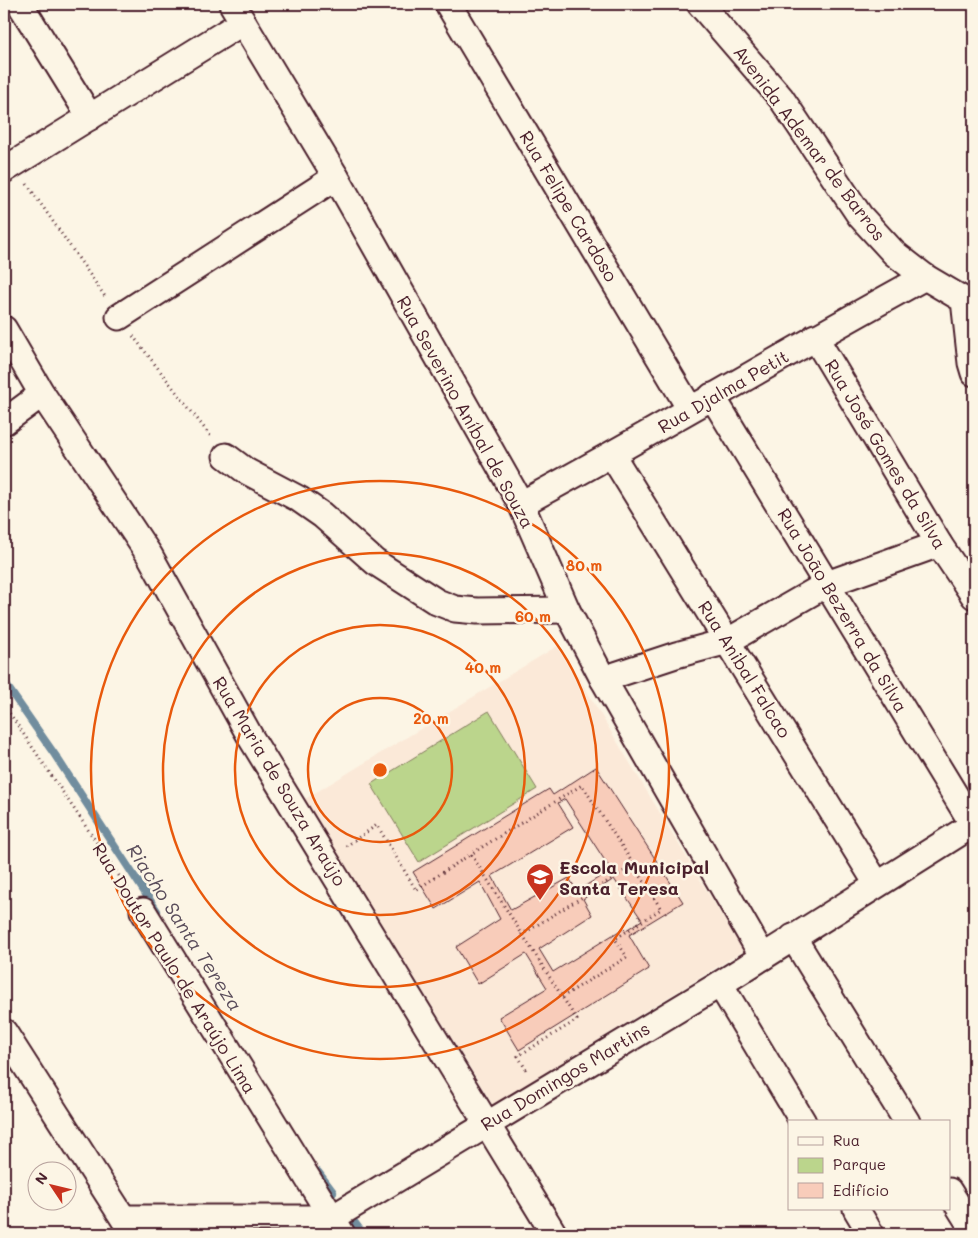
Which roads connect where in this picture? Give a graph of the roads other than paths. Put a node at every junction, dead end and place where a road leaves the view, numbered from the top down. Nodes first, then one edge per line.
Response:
1 (20, 4) edge
2 (448, 4) edge
3 (700, 4) edge
4 (237, 13) edge
5 (90, 117) junction
6 (4, 170) edge
7 (336, 177) junction
8 (925, 277) junction
9 (969, 301) edge
10 (119, 317) dead end
11 (4, 329) edge
12 (815, 337) junction
13 (974, 373) edge
14 (42, 394) junction
15 (712, 396) junction
16 (690, 409) junction
17 (4, 422) edge
18 (226, 456) dead end
19 (612, 456) junction
20 (520, 504) junction
21 (939, 544) junction
22 (827, 584) junction
23 (974, 596) edge
24 (567, 610) junction
25 (728, 641) junction
26 (603, 679) junction
27 (974, 825) edge
28 (877, 884) junction
29 (143, 911) road end
30 (793, 937) junction
31 (763, 957) junction
32 (720, 984) junction
33 (7, 1044) edge
34 (802, 1120) edge
35 (906, 1120) edge
36 (487, 1123) junction
37 (950, 1193) edge
38 (857, 1210) edge
39 (129, 1226) edge
40 (337, 1226) edge
41 (974, 1232) edge
42 (554, 1234) edge
43 (871, 1234) edge

1 - 5 street
2 - 16 street, Rua Felipe Cardoso
3 - 8 street, Avenida Ademar de Barros
4 - 5 street
4 - 7 street, Rua Severino Aníbal de Souza
5 - 6 street
7 - 10 street
7 - 20 street, Rua Severino Aníbal de Souza
8 - 9 street, Avenida Ademar de Barros
8 - 12 street, Rua Djalma Petit
9 - 13 street, Avenida Ademar de Barros
11 - 14 street, Rua Maria de Souza Araújo
12 - 15 street, Rua Djalma Petit
12 - 21 street, Rua José Gomes da Silva
14 - 17 street
14 - 36 street, Rua Maria de Souza Araújo
15 - 16 street, Rua Djalma Petit
15 - 22 street, Rua João Bezerra da Silva
16 - 19 street, Rua Djalma Petit
18 - 24 street
19 - 20 street, Rua Djalma Petit
19 - 25 street, Rua Anibal Falcao
20 - 24 street, Rua Severino Aníbal de Souza
21 - 22 street
21 - 23 street, Rua José Gomes da Silva
22 - 25 street
22 - 27 street, Rua João Bezerra da Silva
24 - 26 street, Rua Severino Aníbal de Souza
25 - 26 street
25 - 28 street, Rua Anibal Falcao
26 - 31 street, Rua Severino Aníbal de Souza
27 - 28 street, Rua Domingos Martins
28 - 30 street, Rua Domingos Martins
29 - 40 street, Rua Doutor Paulo de Araújo Lima
30 - 31 street, Rua Domingos Martins
30 - 35 street
31 - 32 street, Rua Domingos Martins
32 - 34 street
32 - 36 street, Rua Domingos Martins
33 - 39 street
36 - 40 street, Rua Domingos Martins
36 - 42 street, Rua Maria de Souza Araújo
37 - 41 street
38 - 43 street
39 - 40 street

